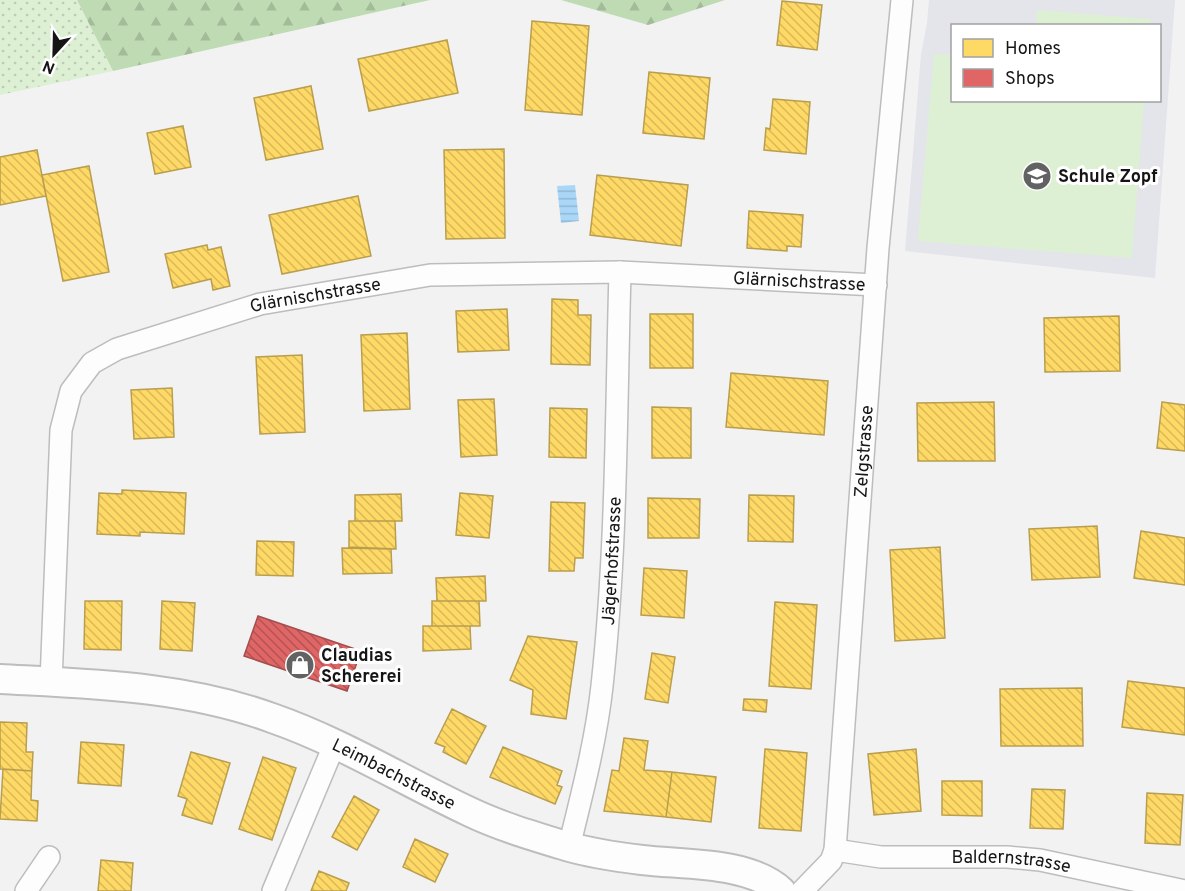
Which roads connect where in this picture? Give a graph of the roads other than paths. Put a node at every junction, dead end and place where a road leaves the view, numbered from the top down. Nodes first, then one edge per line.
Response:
1 (902, 0) edge
2 (620, 272) junction
3 (876, 285) junction
4 (0, 679) edge
5 (51, 682) junction
6 (335, 742) junction
7 (569, 847) junction
8 (836, 849) junction
9 (49, 857) dead end
10 (26, 891) edge
11 (273, 891) edge
12 (781, 891) edge
13 (802, 891) edge
14 (1185, 891) edge

1 - 3 street, Zelgstrasse
2 - 3 street, Glärnischstrasse
2 - 5 street, Glärnischstrasse
2 - 7 street, Jägerhofstrasse
3 - 8 street, Zelgstrasse
4 - 5 street, Leimbachstrasse
5 - 6 street, Leimbachstrasse
6 - 7 street, Leimbachstrasse
6 - 11 street
7 - 12 street, Leimbachstrasse
8 - 13 street
8 - 14 street, Baldernstrasse
9 - 10 street

